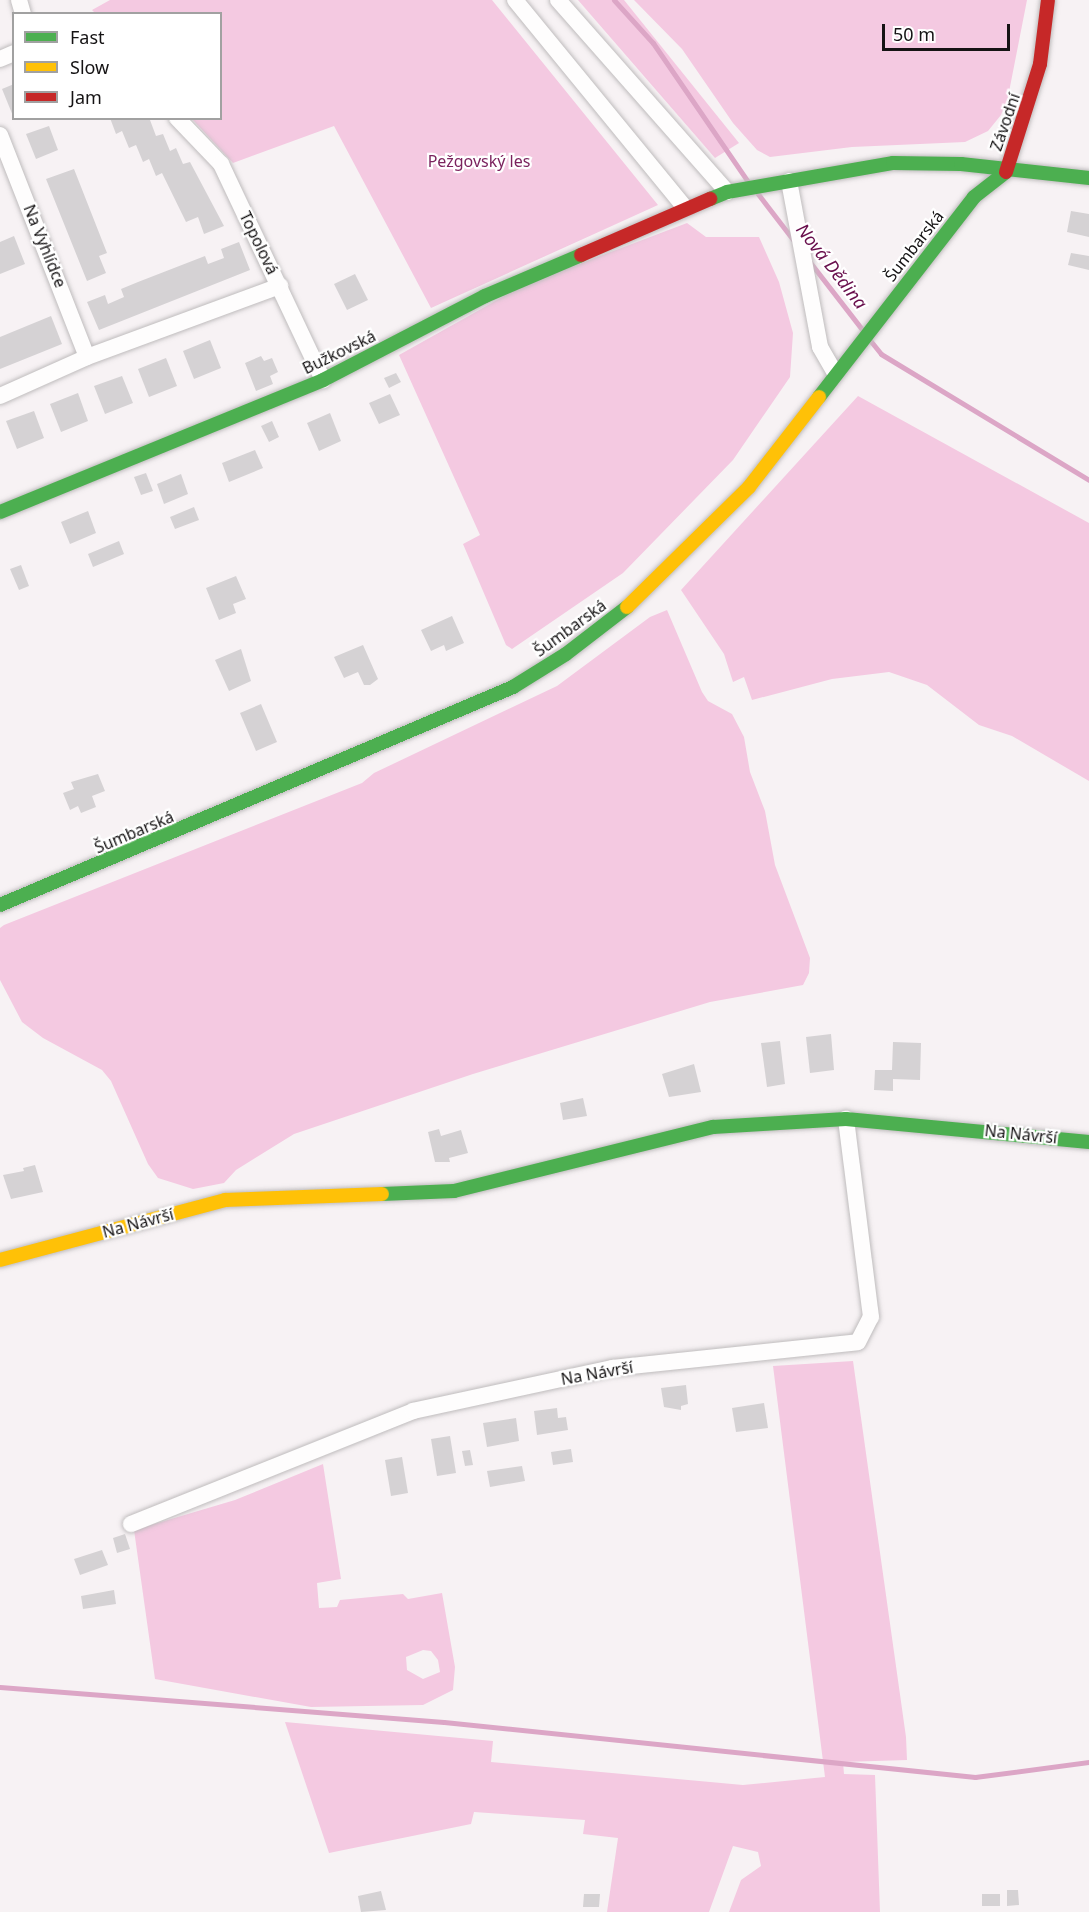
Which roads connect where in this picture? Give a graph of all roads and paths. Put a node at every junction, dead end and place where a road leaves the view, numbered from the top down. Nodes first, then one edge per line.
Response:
1 (515, 0) edge
2 (558, 0) edge
3 (1048, 0) edge
4 (179, 120) edge
5 (0, 135) edge
6 (1005, 172) junction
7 (1089, 178) edge
8 (789, 181) junction
9 (727, 192) junction
10 (685, 208) junction
11 (280, 286) junction
12 (87, 357) junction
13 (835, 373) junction
14 (323, 380) junction
15 (0, 396) edge
16 (0, 512) edge
17 (0, 905) edge
18 (846, 1119) junction
19 (1089, 1142) edge
20 (0, 1260) edge
21 (130, 1524) dead end

1 - 10 street
2 - 9 street
3 - 6 street, Závodní
4 - 11 street, Topolová
5 - 12 street, Na Vyhlídce
6 - 7 street, Závodní
6 - 8 street, Bužkovská
6 - 13 street, Šumbarská
8 - 9 street, Bužkovská
8 - 13 street
9 - 10 street, Bužkovská
10 - 14 street, Bužkovská
11 - 12 street
11 - 14 street, Topolová
12 - 15 street
13 - 17 street, Šumbarská
14 - 16 street, Bužkovská
18 - 19 street, Na Návrší
18 - 20 street, Na Návrší
18 - 21 street, Na Návrší

